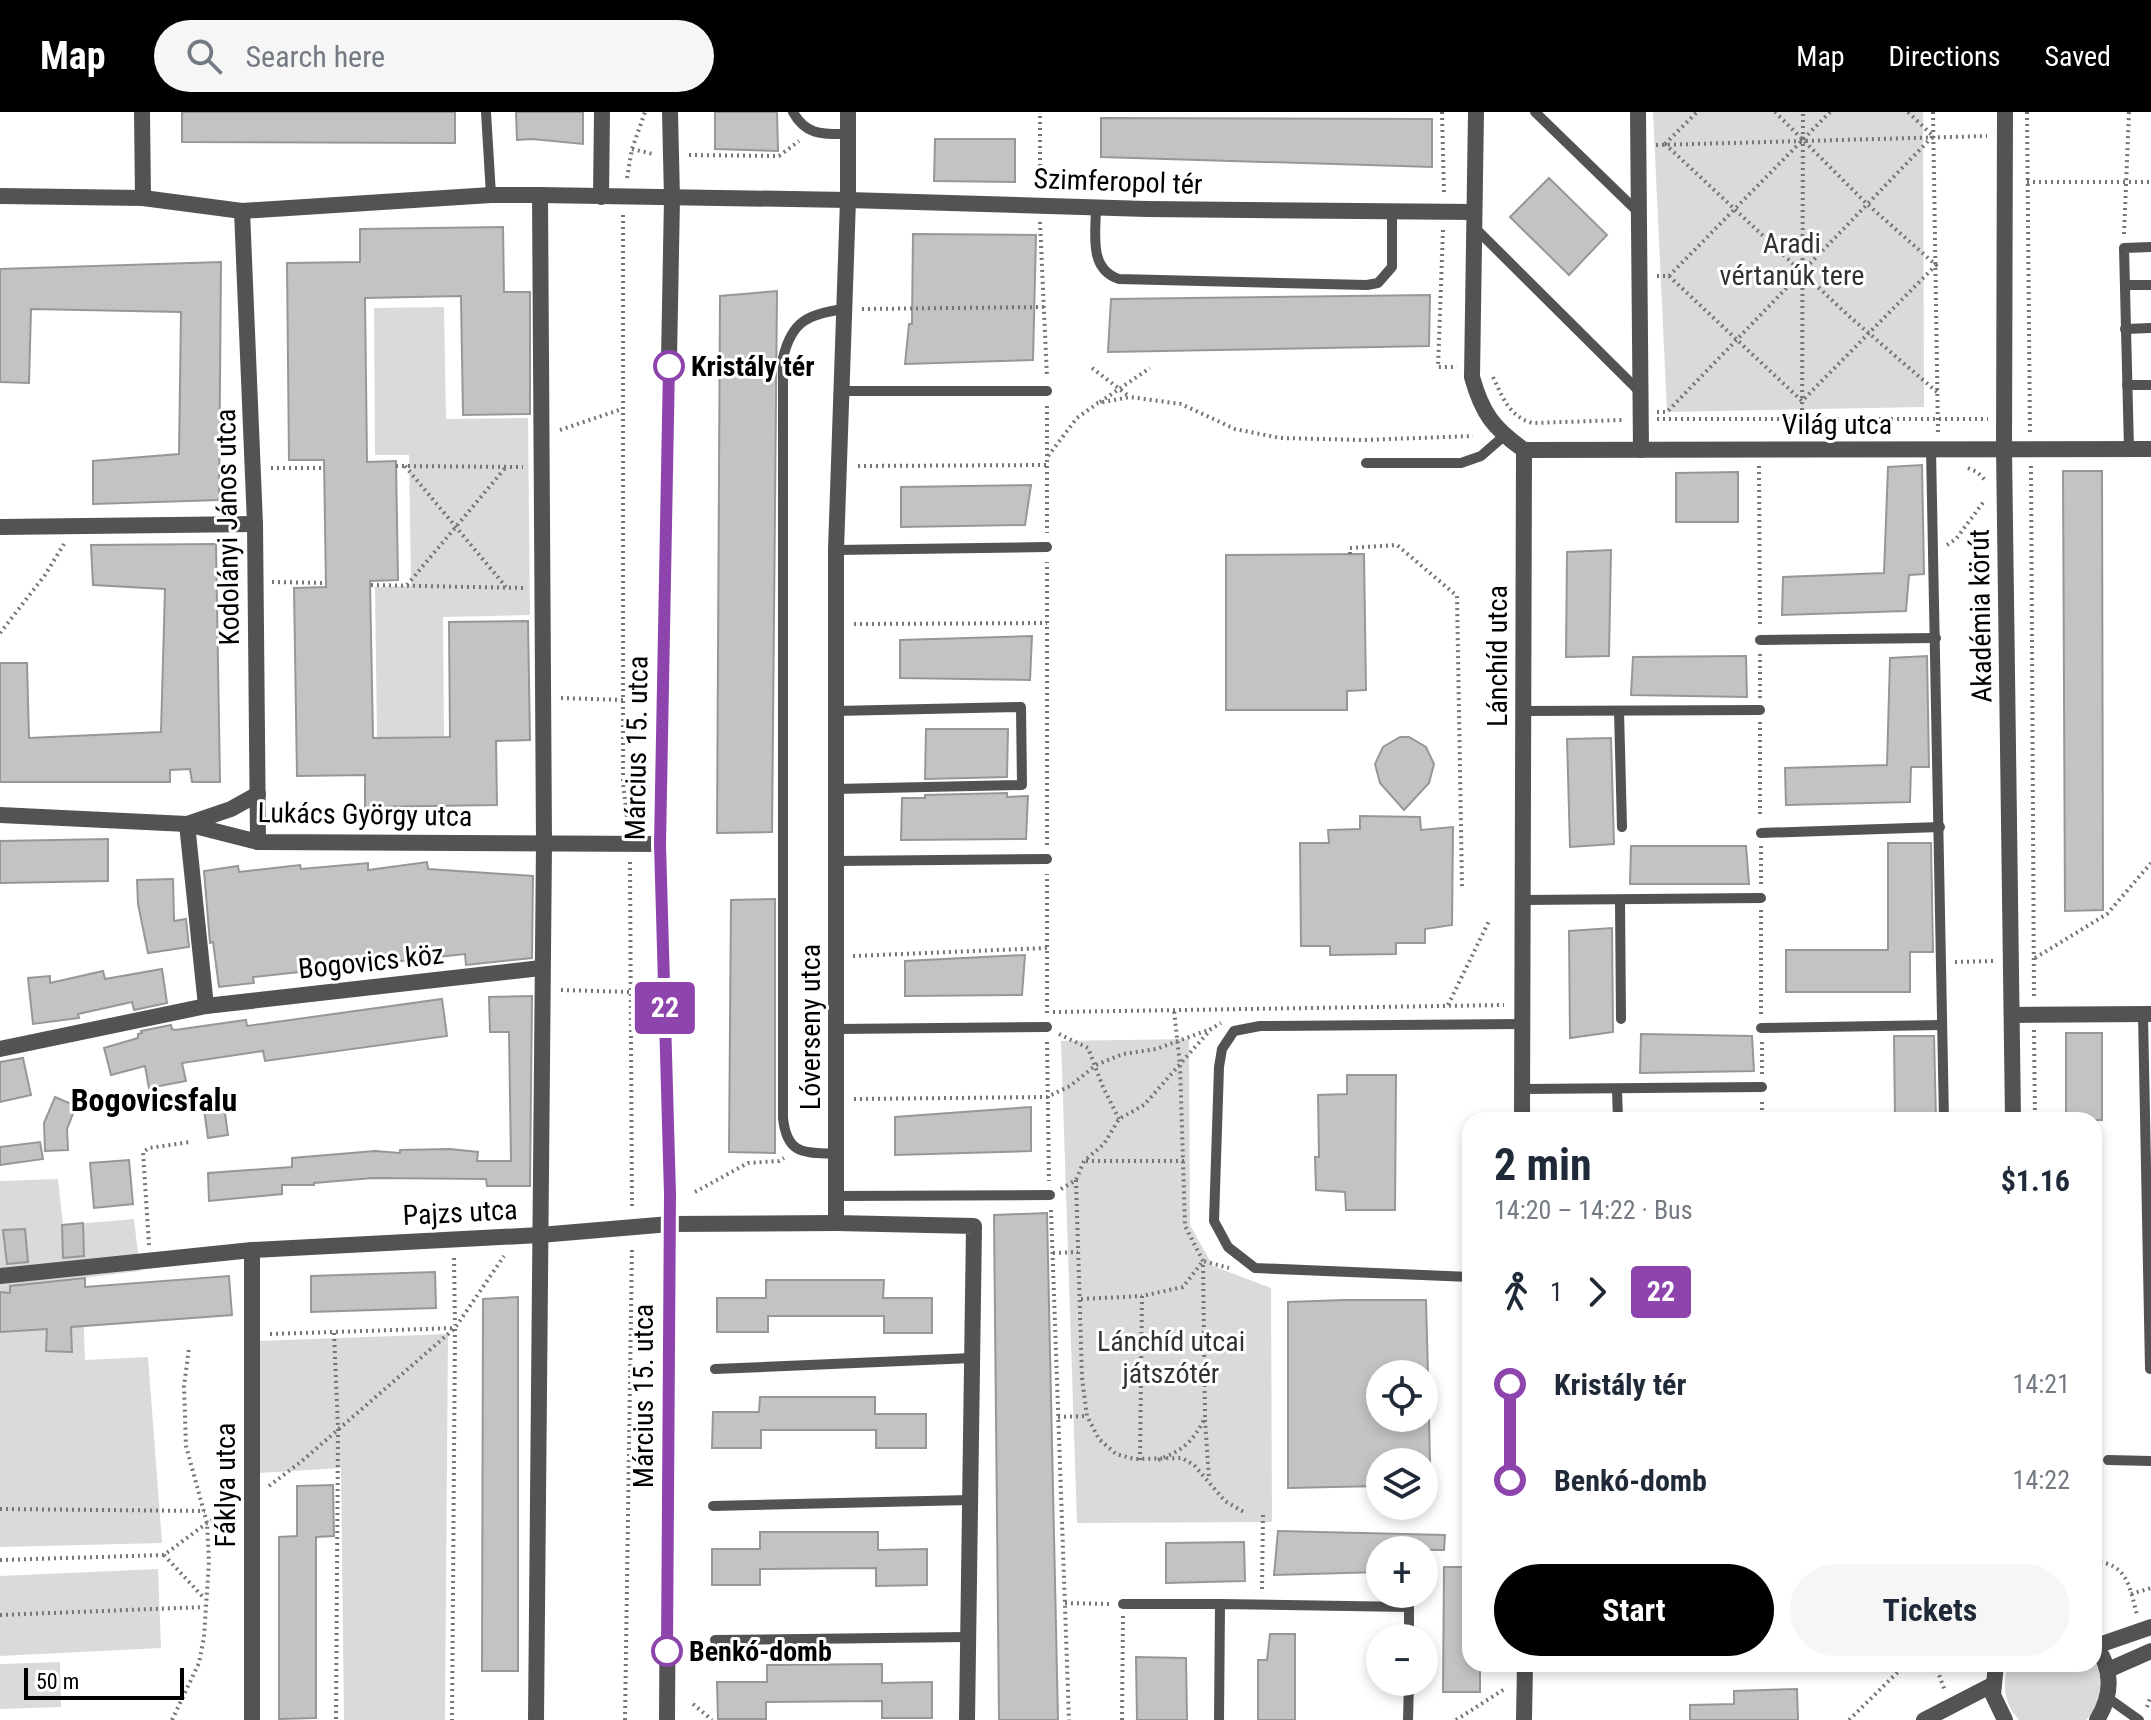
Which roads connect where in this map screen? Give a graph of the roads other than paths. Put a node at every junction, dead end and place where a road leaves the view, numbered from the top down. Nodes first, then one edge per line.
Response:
1 (142, 112) edge
2 (486, 112) edge
3 (602, 112) edge
4 (670, 112) edge
5 (793, 112) edge
6 (848, 112) edge
7 (1476, 112) edge
8 (1535, 112) edge
9 (1638, 112) edge
10 (2005, 112) edge
11 (848, 134) junction
12 (491, 195) junction
13 (540, 195) junction
14 (0, 196) edge
15 (601, 197) junction
16 (143, 198) junction
17 (672, 198) junction
18 (848, 200) junction
19 (1096, 206) junction
20 (242, 211) junction
21 (1392, 211) junction
22 (1638, 212) junction
23 (1474, 220) junction
24 (2151, 247) edge
25 (2125, 285) junction
26 (2151, 285) edge
27 (843, 309) junction
28 (2151, 328) edge
29 (2125, 329) junction
30 (2127, 385) junction
31 (2151, 385) edge
32 (842, 391) junction
33 (1047, 391) road end
34 (1640, 393) junction
35 (1504, 436) junction
36 (1935, 449) junction
37 (2004, 449) junction
38 (2129, 449) junction
39 (2151, 449) edge
40 (1524, 450) junction
41 (1641, 450) junction
42 (1366, 463) dead end
43 (255, 524) junction
44 (0, 527) edge
45 (1047, 547) road end
46 (836, 550) junction
47 (1936, 638) junction
48 (1760, 640) road end
49 (1760, 710) road end
50 (835, 711) junction
51 (1523, 711) junction
52 (1619, 711) junction
53 (835, 789) junction
54 (258, 794) junction
55 (0, 815) edge
56 (187, 824) junction
57 (1622, 827) dead end
58 (1940, 827) junction
59 (1761, 833) road end
60 (258, 842) junction
61 (544, 843) junction
62 (660, 844) junction
63 (1047, 859) road end
64 (836, 861) junction
65 (1761, 898) road end
66 (1522, 900) junction
67 (1620, 900) junction
68 (541, 968) junction
69 (206, 1006) junction
70 (2147, 1014) edge
71 (2012, 1015) junction
72 (1621, 1019) dead end
73 (1521, 1024) junction
74 (1941, 1025) junction
75 (1047, 1027) road end
76 (1761, 1028) road end
77 (837, 1029) junction
78 (0, 1049) edge
79 (1762, 1087) road end
80 (1522, 1089) junction
81 (1617, 1089) junction
82 (1522, 1112) edge
83 (1618, 1112) edge
84 (1944, 1112) edge
85 (2013, 1112) edge
86 (837, 1154) junction
87 (1050, 1195) road end
88 (836, 1196) junction
89 (836, 1223) junction
90 (670, 1224) junction
91 (540, 1235) junction
92 (252, 1250) junction
93 (0, 1276) edge
94 (1462, 1277) edge
95 (972, 1358) junction
96 (715, 1369) dead end
97 (2150, 1369) edge
98 (2108, 1460) dead end
99 (2151, 1461) edge
100 (970, 1500) junction
101 (713, 1506) dead end
102 (1123, 1604) road end
103 (1220, 1604) junction
104 (2144, 1622) edge
105 (1409, 1624) edge
106 (966, 1637) junction
107 (715, 1640) dead end
108 (2102, 1642) edge
109 (2151, 1651) edge
110 (2102, 1658) edge
111 (2108, 1670) junction
112 (1525, 1672) edge
113 (1994, 1672) edge
114 (1992, 1685) junction
115 (1409, 1696) edge
116 (2108, 1698) junction
117 (2142, 1715) edge
118 (2003, 1718) edge
119 (252, 1720) edge
120 (536, 1720) edge
121 (667, 1720) edge
122 (967, 1720) edge
123 (1219, 1720) edge
124 (1408, 1720) edge
125 (1524, 1720) edge
126 (1924, 1720) edge
127 (1984, 1720) edge
128 (2097, 1720) edge

1 - 16 street
2 - 12 lane
3 - 15 street
4 - 17 street, Március 15. utca
5 - 11 lane
6 - 11 street
7 - 23 street
8 - 22 lane
9 - 22 street
10 - 37 street, Akadémia körút
11 - 18 street
12 - 13 street
12 - 20 street
13 - 15 street
13 - 61 street
14 - 16 street
15 - 17 street
16 - 20 street
17 - 18 street, Szimferopol tér
17 - 62 street, Március 15. utca
18 - 19 street, Szimferopol tér
18 - 27 street, Lóverseny utca
19 - 21 street, Szimferopol tér
19 - 21 lane
20 - 43 street, Kodolányi János utca
21 - 23 street, Szimferopol tér
22 - 34 street
23 - 34 lane
23 - 35 street
24 - 25 lane
25 - 26 lane
25 - 29 lane
27 - 32 street, Lóverseny utca
27 - 86 lane
28 - 29 lane
29 - 30 lane
30 - 31 lane
30 - 38 lane
32 - 33 lane
32 - 46 street, Lóverseny utca
34 - 41 street
35 - 40 street
35 - 42 lane
36 - 37 street, Világ utca
36 - 41 street, Világ utca
36 - 47 lane
37 - 38 street, Világ utca
37 - 71 street, Akadémia körút
38 - 39 street, Világ utca
40 - 41 street, Világ utca
40 - 51 street, Lánchíd utca
43 - 44 street
43 - 54 street, Kodolányi János utca
45 - 46 lane
46 - 50 street, Lóverseny utca
47 - 48 lane
47 - 58 lane
49 - 52 lane
50 - 53 street, Lóverseny utca
50 - 53 lane
51 - 52 lane
51 - 66 street, Lánchíd utca
52 - 57 lane
53 - 64 street, Lóverseny utca
54 - 56 street, Lukács György utca
54 - 60 street, Kodolányi János utca
55 - 56 street, Lukács György utca
56 - 60 street, Lukács György utca
56 - 69 street
58 - 59 lane
58 - 74 lane
60 - 61 street, Lukács György utca
61 - 62 street, Lukács György utca
61 - 68 street
62 - 90 street, Március 15. utca
63 - 64 lane
64 - 77 street, Lóverseny utca
65 - 67 lane
66 - 67 lane
66 - 73 street, Lánchíd utca
67 - 72 lane
68 - 69 street, Bogovics köz
68 - 91 street
69 - 78 street, Bogovics köz
70 - 71 street
70 - 97 lane
71 - 85 street, Akadémia körút
73 - 80 street, Lánchíd utca
73 - 94 lane
74 - 76 lane
74 - 84 lane
75 - 77 lane
77 - 86 street, Lóverseny utca
79 - 81 lane
80 - 81 lane
80 - 82 street, Lánchíd utca
81 - 83 lane
86 - 88 street, Lóverseny utca
87 - 88 lane
88 - 89 street, Lóverseny utca
89 - 90 street, Pajzs utca
89 - 95 street
90 - 91 street, Pajzs utca
90 - 121 street, Március 15. utca
91 - 92 street, Pajzs utca
91 - 120 street
92 - 93 street, Pajzs utca
92 - 119 street, Fáklya utca
95 - 96 lane
95 - 100 street
98 - 99 lane
100 - 101 lane
100 - 106 street
102 - 103 lane
103 - 105 lane
103 - 123 lane
104 - 108 street
106 - 107 lane
106 - 122 street
109 - 111 street
110 - 111 street
111 - 116 street
112 - 125 street
113 - 114 street
114 - 118 street
114 - 126 street
115 - 124 lane
116 - 117 lane
116 - 128 street
118 - 127 street

